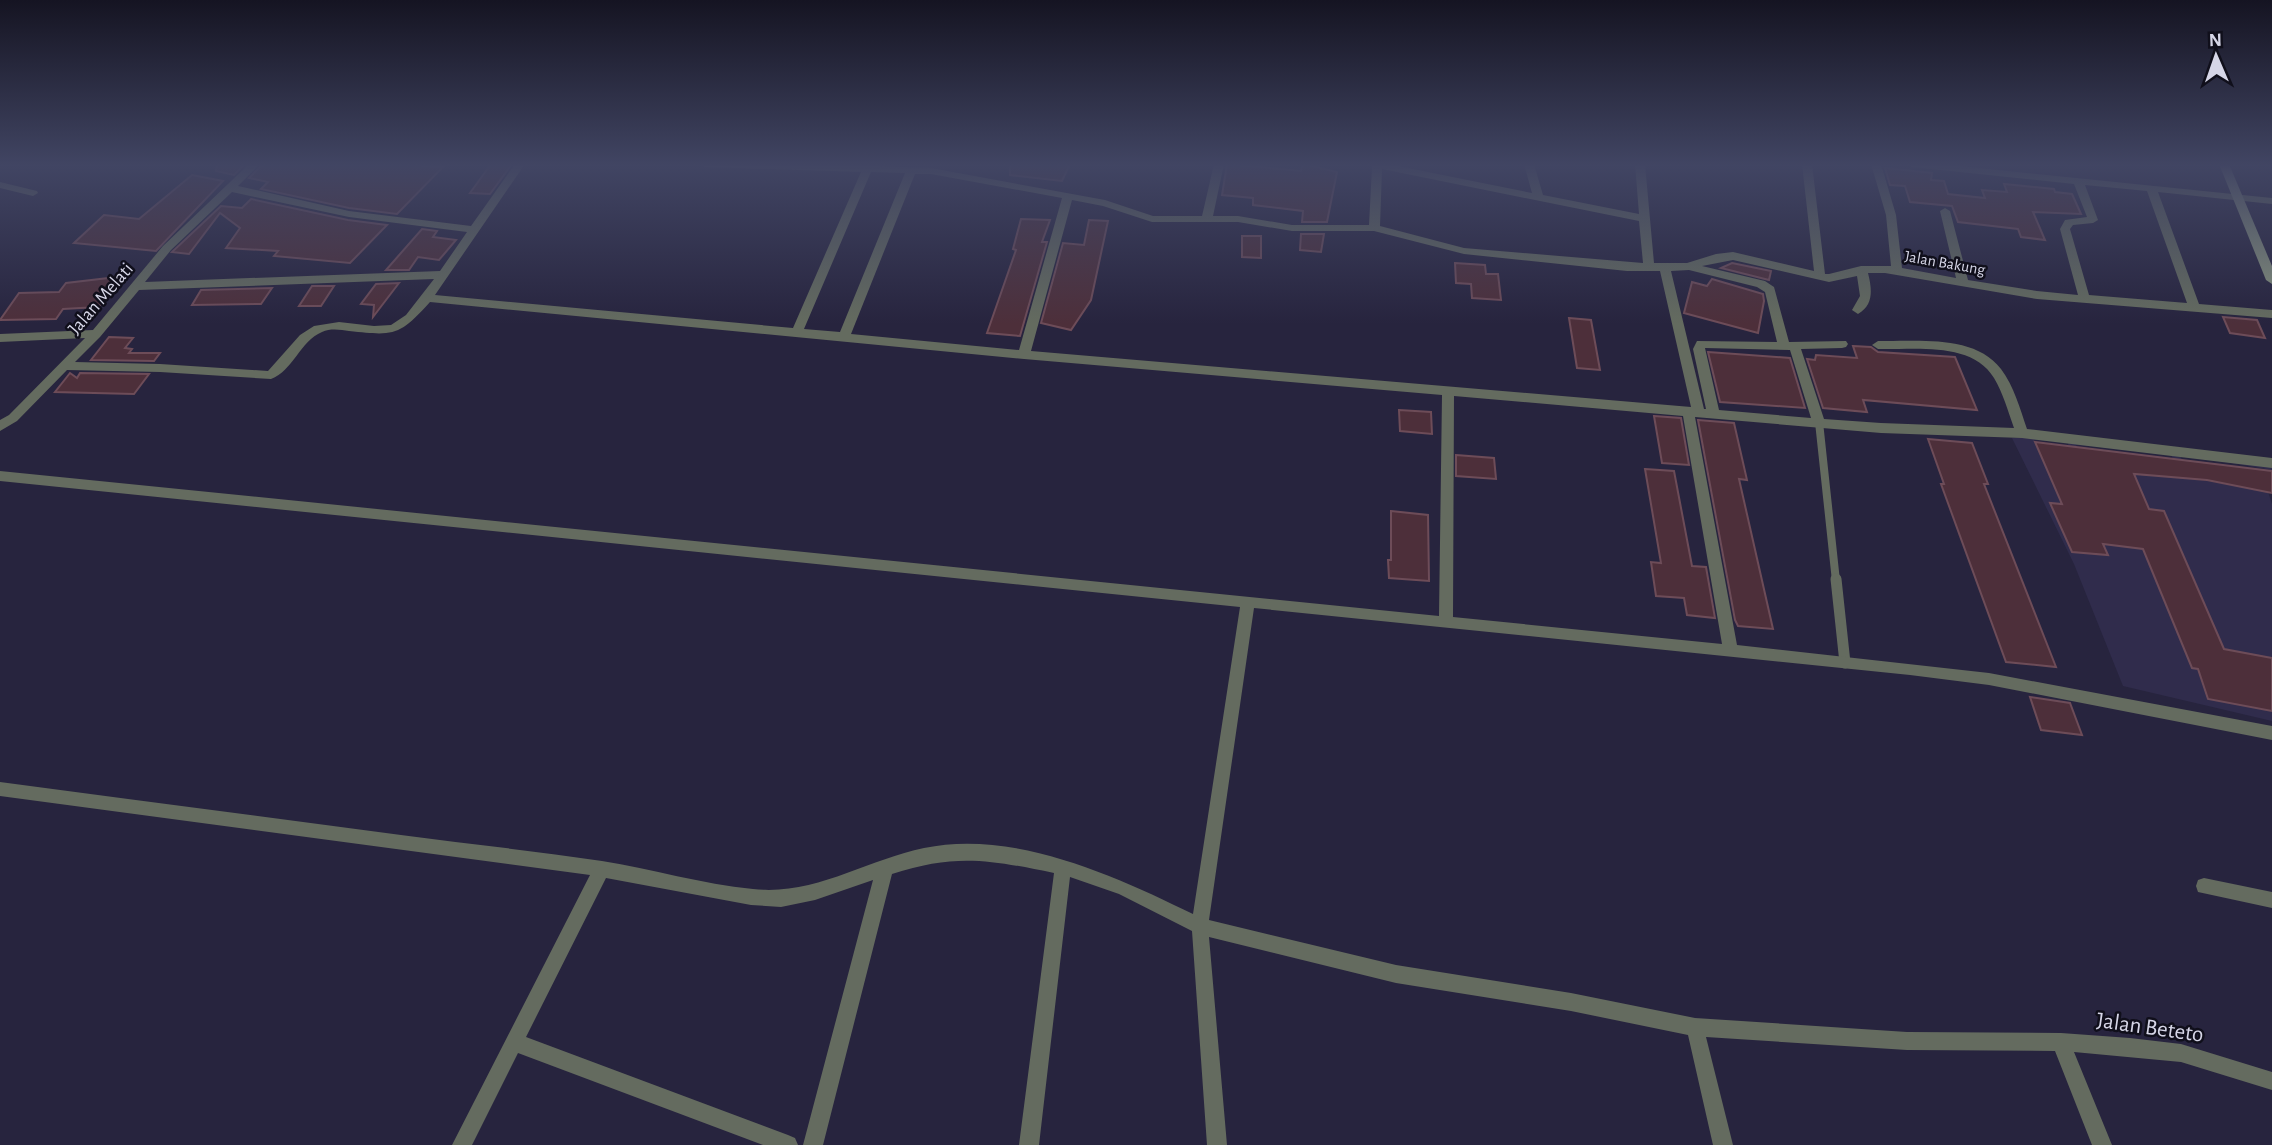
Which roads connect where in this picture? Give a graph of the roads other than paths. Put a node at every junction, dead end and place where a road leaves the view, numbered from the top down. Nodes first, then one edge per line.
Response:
1 (199, 217) edge
2 (376, 217) edge
3 (483, 217) edge
4 (847, 217) edge
5 (892, 217) edge
6 (1062, 217) edge
7 (1147, 217) edge
8 (1374, 217) edge
9 (1638, 217) edge
10 (1814, 217) edge
11 (1892, 217) edge
12 (1947, 217) edge
13 (2092, 217) edge
14 (2162, 217) edge
15 (2246, 217) edge
16 (1207, 219) joint
17 (1646, 219) joint
18 (1374, 228) junction
19 (474, 230) junction
20 (1688, 267) junction
21 (1649, 268) junction
22 (1665, 268) junction
23 (1861, 270) junction
24 (1897, 271) junction
25 (442, 275) junction
26 (1821, 276) junction
27 (2272, 280) edge
28 (1964, 281) junction
29 (136, 286) junction
30 (427, 298) junction
31 (2085, 300) junction
32 (2194, 307) junction
33 (1858, 310) dead end
34 (2272, 314) edge
35 (797, 332) junction
36 (96, 334) junction
37 (844, 337) junction
38 (0, 338) edge
39 (1842, 344) dead end
40 (1878, 345) dead end
41 (1789, 346) junction
42 (1024, 355) junction
43 (63, 366) junction
44 (1448, 391) junction
45 (1693, 411) junction
46 (1713, 413) junction
47 (1819, 422) junction
48 (1, 425) edge
49 (2022, 433) junction
50 (2272, 463) edge
51 (0, 476) edge
52 (1248, 603) junction
53 (1446, 623) junction
54 (1731, 651) junction
55 (1845, 663) junction
56 (2272, 733) edge
57 (0, 789) edge
58 (1063, 867) junction
59 (885, 868) junction
60 (602, 869) junction
61 (2204, 886) dead end
62 (2272, 900) edge
63 (1200, 926) junction
64 (1695, 1027) junction
65 (514, 1042) junction
66 (2061, 1042) junction
67 (2272, 1080) edge
68 (462, 1145) edge
69 (788, 1145) edge
70 (813, 1145) edge
71 (1029, 1145) edge
72 (1217, 1145) edge
73 (1723, 1145) edge
74 (2102, 1145) edge

1 - 29 street, Jalan Melati
2 - 19 street
3 - 19 street
4 - 35 street
5 - 37 street
6 - 42 street
7 - 16 street, Jalan Bakung
8 - 18 street
9 - 17 street
10 - 26 street
11 - 24 street
12 - 28 street
13 - 31 street
14 - 32 street
15 - 27 street
16 - 18 street, Jalan Bakung
17 - 21 street
18 - 21 street, Jalan Bakung
19 - 25 street
20 - 22 street, Jalan Bakung
20 - 26 street, Jalan Bakung
20 - 41 street
21 - 22 street, Jalan Bakung
22 - 45 street
23 - 24 street, Jalan Bakung
23 - 26 street, Jalan Bakung
23 - 33 street
24 - 28 street, Jalan Bakung
25 - 29 street
25 - 30 street
28 - 31 street, Jalan Bakung
29 - 36 street, Jalan Melati
30 - 35 street
30 - 43 street
31 - 32 street, Jalan Bakung
32 - 34 street, Jalan Bakung
35 - 37 street
36 - 38 street
36 - 43 street, Jalan Melati
37 - 42 street
39 - 41 street
40 - 49 street
41 - 46 street
41 - 47 street
42 - 44 street
43 - 48 street, Jalan Melati
44 - 45 street
44 - 53 street
45 - 46 street
45 - 54 street
46 - 47 street
47 - 49 street
47 - 55 lane
49 - 50 street
51 - 52 street
52 - 53 street
52 - 63 street
53 - 54 street
54 - 55 street
55 - 56 street
57 - 60 street, Jalan Beteto
58 - 59 street, Jalan Beteto
58 - 63 street, Jalan Beteto
58 - 71 street
59 - 60 street, Jalan Beteto
59 - 70 street
60 - 65 street
61 - 62 street
63 - 64 street, Jalan Beteto
63 - 72 street
64 - 66 street, Jalan Beteto
64 - 73 street
65 - 68 street
65 - 69 street
66 - 67 street, Jalan Beteto
66 - 74 street

